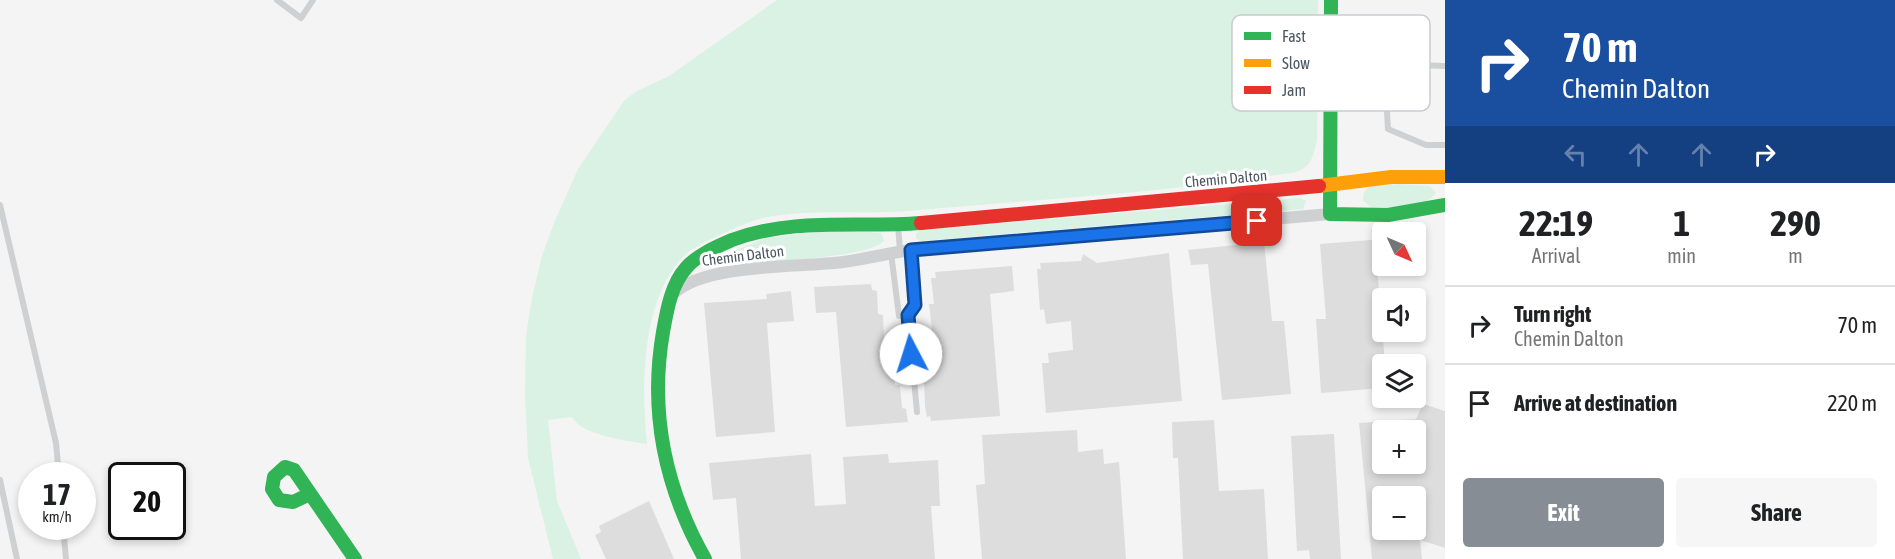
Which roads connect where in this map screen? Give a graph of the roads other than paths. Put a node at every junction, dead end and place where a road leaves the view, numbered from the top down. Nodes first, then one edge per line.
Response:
1 (277, 0) edge
2 (313, 0) edge
3 (1331, 0) edge
4 (1331, 15) edge
5 (1430, 66) edge
6 (1445, 66) edge
7 (1330, 111) edge
8 (1387, 111) edge
9 (1445, 145) edge
10 (1445, 177) edge
11 (1330, 184) junction
12 (0, 205) edge
13 (1445, 206) edge
14 (1330, 214) junction
15 (898, 224) junction
16 (900, 251) junction
17 (671, 296) junction
18 (908, 315) junction
19 (916, 412) dead end
20 (58, 462) edge
21 (0, 480) edge
22 (310, 494) dead end
23 (64, 540) edge
24 (16, 559) edge
25 (66, 559) edge
26 (355, 559) edge
27 (705, 559) edge

1 - 2 lane
3 - 4 street
5 - 6 lane
7 - 11 street
8 - 9 lane
10 - 11 street, Chemin Dalton
11 - 14 street
11 - 15 street, Chemin Dalton
12 - 20 lane
13 - 14 street, Chemin Dalton
14 - 16 street, Chemin Dalton
15 - 16 lane
15 - 17 street, Chemin Dalton
16 - 17 street, Chemin Dalton
16 - 18 lane
16 - 18 lane
17 - 27 street
18 - 19 lane
21 - 24 lane
22 - 26 street
23 - 25 lane

